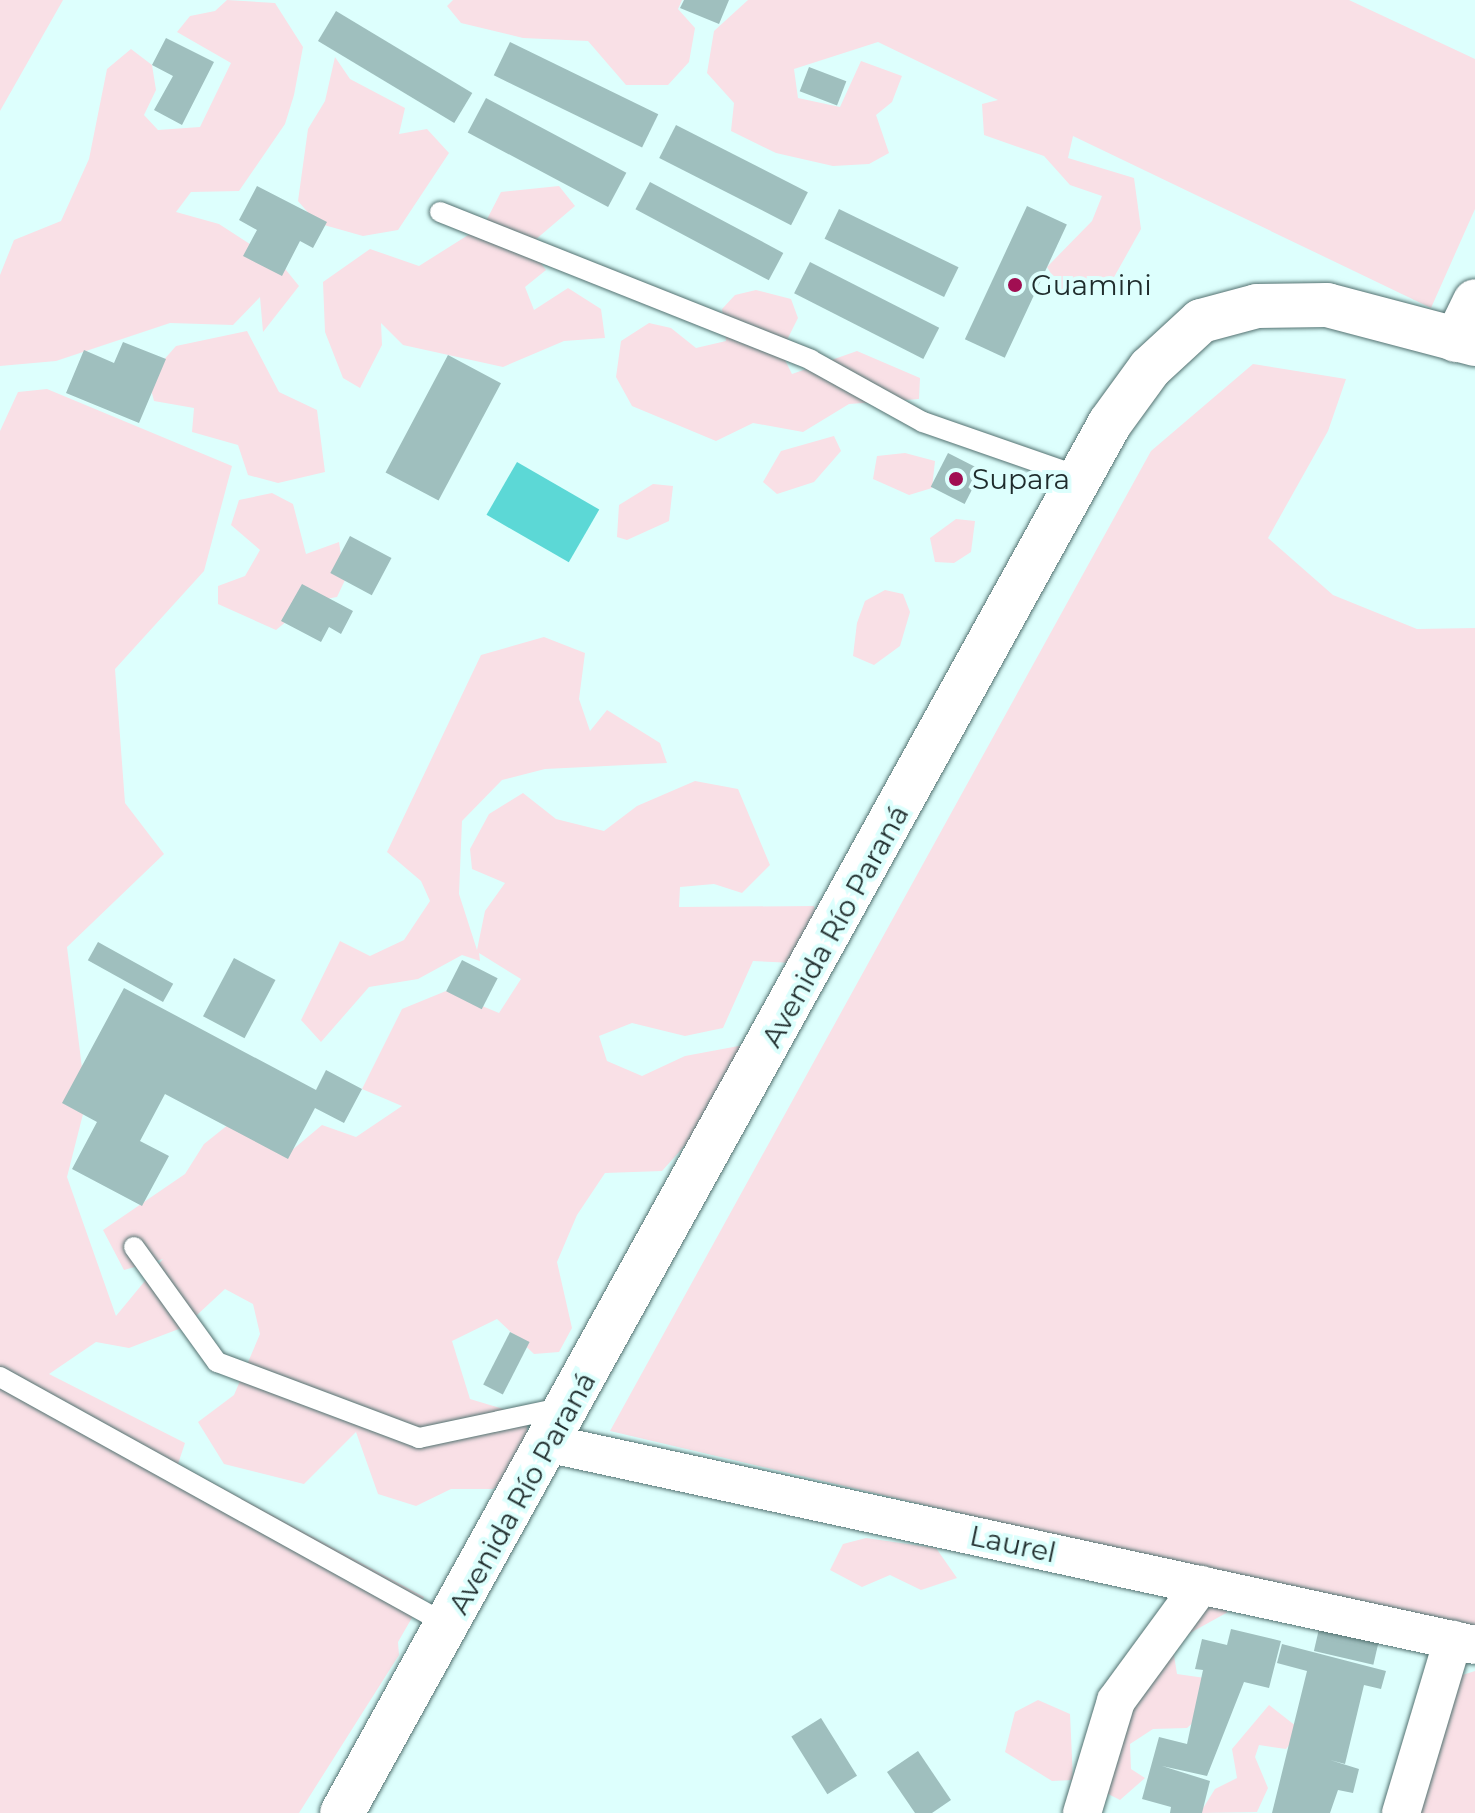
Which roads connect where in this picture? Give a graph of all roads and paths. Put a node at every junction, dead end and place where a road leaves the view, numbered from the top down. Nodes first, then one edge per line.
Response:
1 (440, 212) dead end
2 (1475, 301) edge
3 (1466, 342) edge
4 (1081, 477) junction
5 (134, 1247) dead end
6 (0, 1377) edge
7 (572, 1405) junction
8 (551, 1444) junction
9 (1201, 1585) junction
10 (448, 1625) junction
11 (1464, 1642) edge
12 (342, 1813) edge
13 (1082, 1813) edge
14 (1401, 1813) edge

1 - 4 lane
2 - 3 main road, Avenida Río Paraná
3 - 4 main road, Avenida Río Paraná
4 - 7 main road, Avenida Río Paraná
5 - 7 lane
6 - 10 lane
7 - 8 main road, Avenida Río Paraná
8 - 9 street, Laurel
8 - 10 main road, Avenida Río Paraná
9 - 11 street, Laurel
9 - 13 street
10 - 12 main road, Avenida Río Paraná
11 - 14 street

